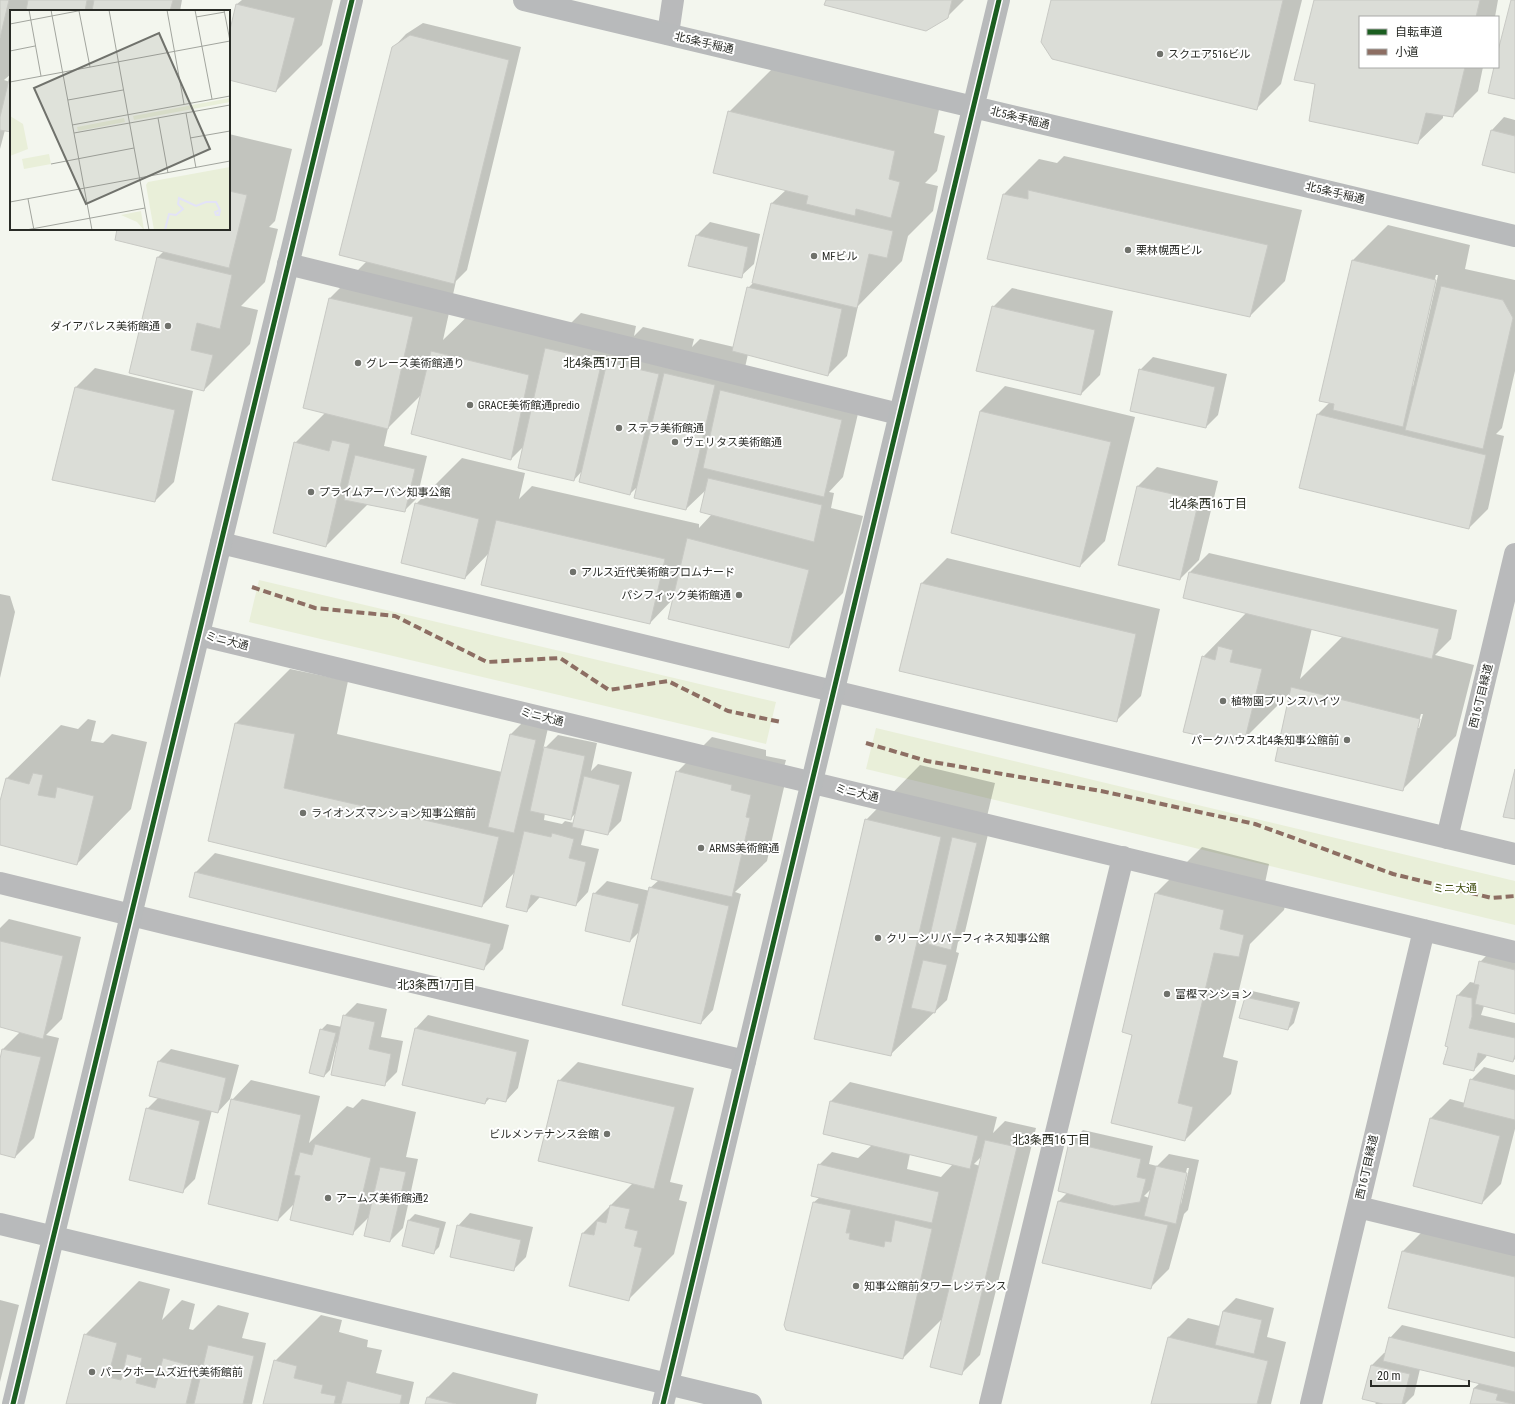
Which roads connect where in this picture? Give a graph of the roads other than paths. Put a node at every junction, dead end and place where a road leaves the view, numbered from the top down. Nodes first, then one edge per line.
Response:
1 (352, 0) edge
2 (524, 0) edge
3 (673, 0) edge
4 (999, 0) edge
5 (668, 34) junction
6 (974, 107) junction
7 (1515, 236) edge
8 (288, 264) junction
9 (899, 414) junction
10 (220, 543) junction
11 (1515, 554) edge
12 (199, 635) junction
13 (834, 691) junction
14 (812, 782) junction
15 (1447, 838) junction
16 (1515, 854) edge
17 (1123, 857) junction
18 (0, 883) edge
19 (131, 915) junction
20 (1424, 930) junction
21 (1515, 952) edge
22 (745, 1061) junction
23 (1358, 1207) junction
24 (0, 1224) edge
25 (54, 1237) junction
26 (1515, 1245) edge
27 (665, 1394) edge
28 (13, 1404) edge
29 (751, 1404) edge
30 (990, 1404) edge
31 (1311, 1404) edge

1 - 8 street
2 - 5 street, 北5条手稲通
3 - 5 street
4 - 6 street
5 - 6 street, 北5条手稲通
6 - 7 street, 北5条手稲通
6 - 9 street
8 - 9 street
8 - 10 street
9 - 13 street
10 - 12 street
10 - 13 street
11 - 15 street, 西16丁目緑道
12 - 14 street, ミニ大通
12 - 19 street
13 - 14 street
13 - 15 street
14 - 17 street, ミニ大通
14 - 22 street
15 - 16 street
17 - 20 street, ミニ大通
17 - 30 street
18 - 19 street
19 - 22 street
19 - 25 street
20 - 21 street, ミニ大通
20 - 23 street, 西16丁目緑道
22 - 27 street
23 - 26 street
23 - 31 street, 西16丁目緑道
24 - 25 street
25 - 27 street
25 - 28 street
27 - 29 street

